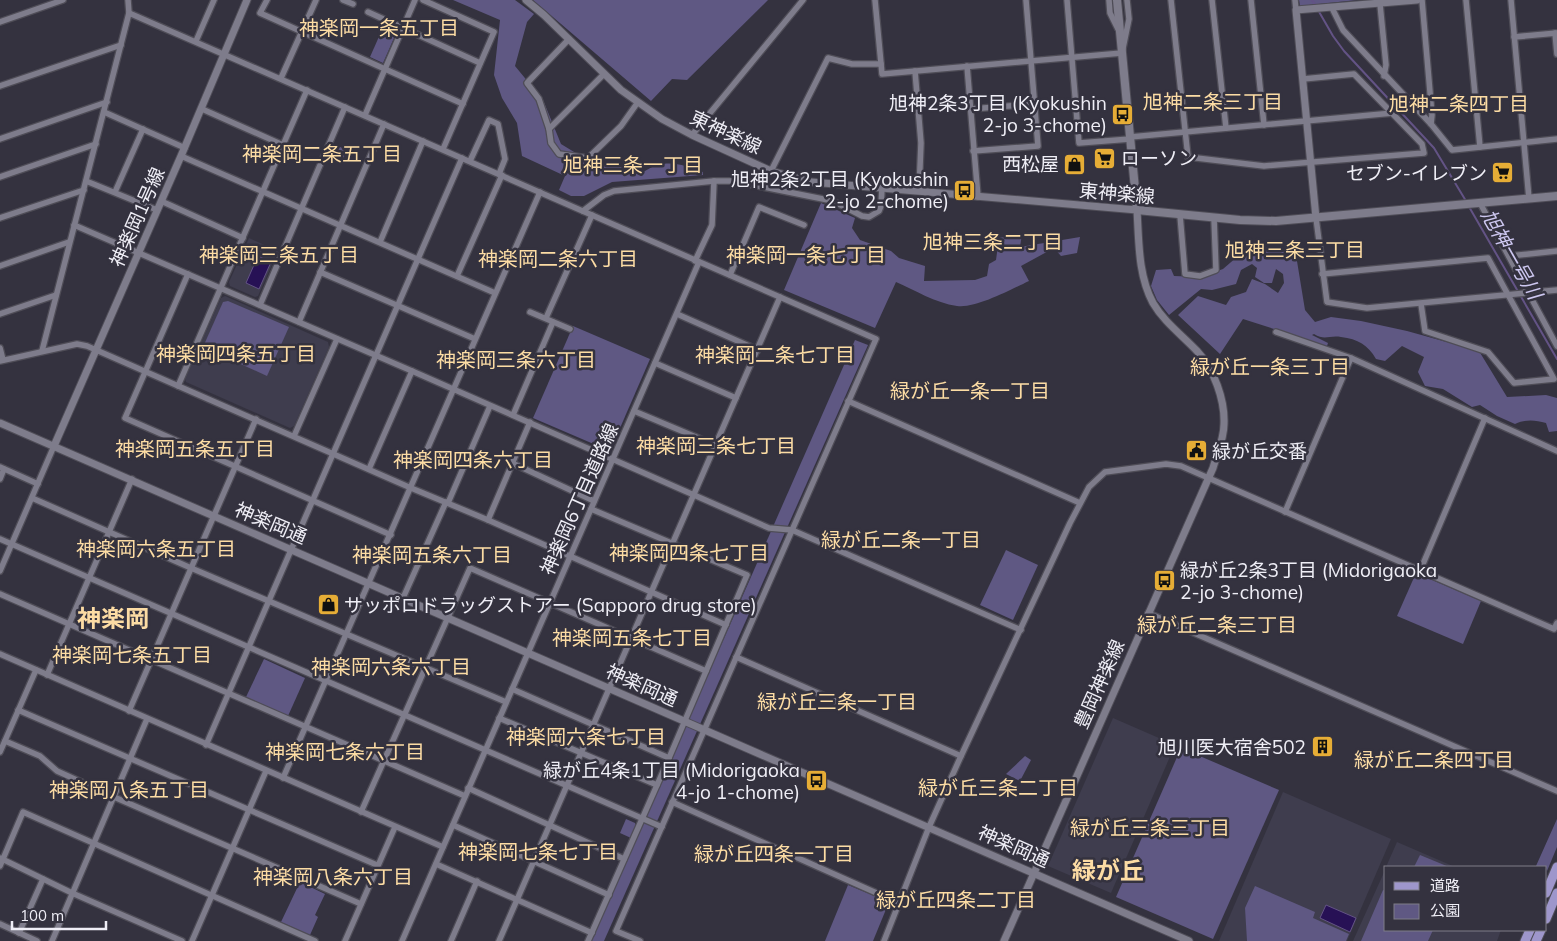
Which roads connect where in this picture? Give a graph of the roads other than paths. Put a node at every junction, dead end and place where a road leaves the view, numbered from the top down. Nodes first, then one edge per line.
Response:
1 (64, 0) edge
2 (128, 0) edge
3 (214, 0) edge
4 (247, 0) edge
5 (267, 0) edge
6 (316, 0) edge
7 (343, 0) edge
8 (414, 0) edge
9 (423, 0) edge
10 (526, 0) edge
11 (803, 0) edge
12 (875, 0) edge
13 (1026, 0) edge
14 (1067, 0) edge
15 (1109, 0) edge
16 (1117, 0) edge
17 (1127, 0) edge
18 (1171, 0) edge
19 (1212, 0) edge
20 (1251, 0) edge
21 (1295, 0) edge
22 (1417, 0) edge
23 (1422, 0) edge
24 (1466, 0) edge
25 (1511, 0) edge
26 (353, 4) dead end
27 (1380, 4) junction
28 (1328, 8) junction
29 (1296, 10) junction
30 (368, 12) dead end
31 (129, 13) junction
32 (0, 22) edge
33 (403, 27) junction
34 (302, 32) junction
35 (1120, 32) junction
36 (1556, 33) edge
37 (1514, 37) junction
38 (569, 39) junction
39 (196, 41) junction
40 (121, 45) junction
41 (1122, 53) junction
42 (225, 54) junction
43 (1557, 54) edge
44 (1072, 57) junction
45 (1031, 61) junction
46 (480, 63) junction
47 (881, 64) junction
48 (967, 66) junction
49 (385, 68) junction
50 (915, 70) junction
51 (604, 74) junction
52 (1384, 76) junction
53 (281, 78) junction
54 (1303, 79) junction
55 (0, 86) edge
56 (307, 90) junction
57 (107, 102) junction
58 (638, 102) junction
59 (463, 104) junction
60 (1035, 104) junction
61 (345, 107) junction
62 (202, 109) junction
63 (971, 109) junction
64 (104, 112) junction
65 (1393, 114) junction
66 (364, 115) junction
67 (1306, 122) junction
68 (384, 124) junction
69 (1431, 124) junction
70 (1264, 125) junction
71 (1226, 128) junction
72 (143, 129) junction
73 (549, 129) junction
74 (1185, 132) junction
75 (692, 135) junction
76 (1130, 138) junction
77 (0, 139) edge
78 (1557, 139) edge
79 (423, 141) junction
80 (1523, 143) junction
81 (96, 144) junction
82 (283, 145) junction
83 (1480, 147) junction
84 (185, 148) junction
85 (443, 149) junction
86 (973, 151) junction
87 (181, 156) junction
88 (462, 158) junction
89 (470, 161) junction
90 (1310, 162) junction
91 (771, 171) junction
92 (500, 174) junction
93 (0, 178) edge
94 (86, 181) junction
95 (714, 181) junction
96 (882, 188) junction
97 (84, 190) junction
98 (262, 191) junction
99 (919, 191) junction
100 (115, 192) junction
101 (540, 192) junction
102 (1557, 196) edge
103 (978, 197) junction
104 (1529, 199) junction
105 (161, 201) junction
106 (1476, 203) junction
107 (301, 209) junction
108 (157, 210) junction
109 (1137, 210) junction
110 (583, 211) junction
111 (592, 215) junction
112 (1180, 215) junction
113 (0, 218) edge
114 (1214, 218) junction
115 (1316, 218) junction
116 (804, 224) dead end
117 (74, 225) junction
118 (340, 226) junction
119 (243, 238) junction
120 (69, 242) junction
121 (380, 242) junction
122 (1557, 251) edge
123 (139, 252) junction
124 (1509, 256) junction
125 (418, 259) junction
126 (697, 262) junction
127 (0, 266) edge
128 (320, 272) junction
129 (188, 274) junction
130 (1322, 274) junction
131 (730, 275) junction
132 (457, 276) junction
133 (220, 288) junction
134 (1557, 290) edge
135 (495, 293) junction
136 (1526, 293) junction
137 (56, 295) junction
138 (1511, 295) junction
139 (780, 297) junction
140 (1421, 304) junction
141 (260, 305) junction
142 (398, 306) junction
143 (530, 312) dead end
144 (0, 314) edge
145 (677, 314) junction
146 (546, 318) junction
147 (298, 322) junction
148 (553, 322) junction
149 (570, 329) dead end
150 (1276, 332) dead end
151 (1554, 334) edge
152 (337, 339) junction
153 (476, 339) junction
154 (1557, 346) edge
155 (0, 348) edge
156 (96, 350) junction
157 (758, 350) junction
158 (42, 351) junction
159 (376, 356) junction
160 (1352, 358) junction
161 (1, 361) edge
162 (655, 363) junction
163 (412, 371) junction
164 (146, 372) junction
165 (178, 386) junction
166 (454, 390) junction
167 (736, 398) junction
168 (848, 402) junction
169 (490, 406) junction
170 (634, 411) junction
171 (513, 415) junction
172 (1485, 418) junction
173 (256, 419) junction
174 (530, 422) junction
175 (0, 423) edge
176 (294, 436) junction
177 (54, 446) junction
178 (715, 446) junction
179 (1557, 451) edge
180 (334, 454) junction
181 (613, 459) junction
182 (512, 463) junction
183 (235, 466) junction
184 (2, 468) edge
185 (369, 469) junction
186 (1208, 478) junction
187 (0, 479) edge
188 (132, 479) junction
189 (38, 484) junction
190 (411, 488) junction
191 (694, 494) junction
192 (32, 498) junction
193 (312, 500) junction
194 (594, 501) junction
195 (447, 503) junction
196 (1080, 503) junction
197 (591, 509) junction
198 (1285, 512) junction
199 (213, 516) junction
200 (488, 520) junction
201 (792, 530) junction
202 (110, 531) junction
203 (391, 534) junction
204 (0, 539) edge
205 (673, 542) junction
206 (12, 544) junction
207 (291, 549) junction
208 (570, 557) junction
209 (191, 568) junction
210 (0, 571) edge
211 (1420, 571) junction
212 (90, 578) junction
213 (368, 583) junction
214 (651, 591) junction
215 (0, 594) edge
216 (403, 598) junction
217 (269, 601) junction
218 (550, 603) junction
219 (171, 613) junction
220 (1148, 613) junction
221 (447, 617) junction
222 (1557, 623) edge
223 (69, 624) junction
224 (726, 625) junction
225 (1020, 630) junction
226 (346, 634) junction
227 (631, 638) junction
228 (249, 647) junction
229 (528, 652) junction
230 (0, 654) edge
231 (736, 657) junction
232 (150, 660) junction
233 (424, 667) junction
234 (36, 670) junction
235 (706, 671) junction
236 (47, 675) junction
237 (326, 680) junction
238 (610, 688) junction
239 (512, 689) junction
240 (228, 693) junction
241 (506, 702) junction
242 (18, 710) junction
243 (129, 711) junction
244 (404, 714) junction
245 (499, 718) junction
246 (147, 719) junction
247 (684, 721) junction
248 (594, 724) junction
249 (306, 728) junction
250 (705, 729) junction
251 (5, 741) junction
252 (206, 745) junction
253 (485, 750) junction
254 (0, 752) edge
255 (581, 753) junction
256 (961, 756) junction
257 (670, 758) junction
258 (130, 759) junction
259 (383, 761) junction
260 (266, 771) junction
261 (283, 778) junction
262 (567, 786) junction
263 (657, 786) junction
264 (468, 788) junction
265 (1557, 791) edge
266 (465, 796) junction
267 (114, 797) junction
268 (672, 802) junction
269 (248, 810) junction
270 (361, 812) junction
271 (643, 818) junction
272 (452, 825) junction
273 (550, 825) junction
274 (394, 827) junction
275 (662, 827) junction
276 (929, 827) junction
277 (94, 843) junction
278 (443, 847) junction
279 (232, 849) junction
280 (1, 859) edge
281 (624, 859) junction
282 (534, 862) junction
283 (436, 864) junction
284 (378, 865) junction
285 (0, 866) edge
286 (1557, 867) edge
287 (1034, 873) junction
288 (43, 879) junction
289 (477, 882) junction
290 (1547, 890) edge
291 (72, 893) junction
292 (608, 894) junction
293 (1556, 894) edge
294 (212, 896) junction
295 (517, 900) junction
296 (899, 903) junction
297 (361, 904) junction
298 (1547, 916) edge
299 (0, 924) edge
300 (19, 933) junction
301 (592, 933) junction
302 (886, 940) edge
303 (37, 941) edge
304 (52, 941) edge
305 (182, 941) edge
306 (192, 941) edge
307 (315, 941) edge
308 (345, 941) edge
309 (402, 941) edge
310 (451, 941) edge
311 (500, 941) edge
312 (588, 941) edge
313 (640, 941) edge
314 (1004, 941) edge
315 (1189, 941) edge

1 - 32 street
2 - 31 street
3 - 39 street
4 - 42 street, 神楽岡1号線
5 - 34 street
6 - 34 street
7 - 26 street
8 - 33 street
9 - 46 street
10 - 38 street, 東神楽線
11 - 75 street
12 - 47 street
13 - 45 street
14 - 44 street
15 - 35 street
16 - 35 main road, 豊岡神楽線
17 - 41 street
18 - 74 street
19 - 71 street
20 - 70 street
21 - 29 street
22 - 27 street
23 - 69 street
24 - 83 street
25 - 37 street
27 - 28 street
27 - 52 street
28 - 29 street
28 - 52 street
29 - 54 street
30 - 33 street
31 - 39 street
31 - 40 street
33 - 46 street
33 - 49 street
34 - 49 street
34 - 53 street
35 - 41 main road, 豊岡神楽線
36 - 37 street
36 - 43 street
37 - 80 street
38 - 51 street, 東神楽線
38 - 73 street
39 - 42 street
40 - 55 street
40 - 57 street
41 - 44 street
41 - 76 main road, 豊岡神楽線
42 - 53 street
42 - 62 street, 神楽岡1号線
44 - 45 street
44 - 76 street
45 - 48 street
45 - 60 street
46 - 59 street
47 - 50 street
47 - 91 street
48 - 50 street
48 - 63 street
49 - 59 street
49 - 66 street
50 - 99 street
51 - 58 street, 東神楽線
51 - 73 street
52 - 69 street
53 - 56 street
54 - 65 street
54 - 67 street
56 - 61 street
56 - 82 street
57 - 64 street
57 - 77 street
58 - 73 street
58 - 75 street, 東神楽線
59 - 85 street
60 - 63 street
60 - 86 street
61 - 66 street
61 - 107 street
62 - 82 street
62 - 84 street, 神楽岡1号線
63 - 86 street
64 - 72 street
64 - 81 street
65 - 67 street
65 - 90 street
66 - 68 street
67 - 70 street
67 - 90 street
68 - 79 street
68 - 118 street
69 - 83 street
70 - 71 street
71 - 74 street
72 - 84 street
72 - 100 street
74 - 76 street
74 - 90 street
75 - 91 street, 東神楽線
76 - 109 main road, 豊岡神楽線
78 - 80 street
79 - 85 street
79 - 121 street
80 - 83 street
80 - 104 street
81 - 93 street
81 - 94 street
82 - 98 street
84 - 87 street, 神楽岡1号線
85 - 88 street
86 - 103 street
87 - 98 street
87 - 105 street, 神楽岡1号線
88 - 89 street
88 - 125 street
89 - 92 street
89 - 92 street
90 - 115 street
91 - 96 street, 東神楽線
92 - 101 street
92 - 132 street
94 - 97 street
94 - 100 street
95 - 96 street
95 - 110 street
95 - 126 street, 神楽岡6丁目道路線
96 - 99 street, 東神楽線
97 - 113 street
97 - 117 street
98 - 107 street
98 - 119 street
99 - 103 street, 東神楽線
100 - 108 street
101 - 110 street
101 - 135 street
102 - 104 main road
103 - 109 street, 東神楽線
104 - 106 main road
105 - 108 street, 神楽岡1号線
105 - 119 street
106 - 115 main road, 東神楽線
106 - 124 street
107 - 118 street
107 - 141 street
108 - 123 street, 神楽岡1号線
109 - 112 main road, 東神楽線
109 - 186 street, 豊岡神楽線
110 - 111 street
111 - 126 street
111 - 146 street
112 - 114 main road, 東神楽線
112 - 114 street
114 - 115 main road, 東神楽線
115 - 130 street
116 - 131 street
117 - 120 street
117 - 123 street
118 - 121 street
118 - 128 street
119 - 133 street
120 - 127 street
120 - 137 street
121 - 125 street
122 - 124 street
123 - 129 street
123 - 156 street, 神楽岡1号線
124 - 136 street
125 - 132 street
125 - 142 street
126 - 131 street
126 - 145 street, 神楽岡6丁目道路線
128 - 142 street
128 - 147 street
129 - 133 street
129 - 164 street
130 - 138 street
130 - 140 street
131 - 139 street
132 - 135 street
133 - 141 street
133 - 165 street
134 - 136 street
135 - 153 street
136 - 138 street
136 - 151 street
137 - 144 street
137 - 158 street
138 - 140 street
138 - 140 street
139 - 157 street
139 - 168 street
141 - 147 street
142 - 153 street
142 - 159 street
143 - 146 street
145 - 157 street
145 - 162 street, 神楽岡6丁目道路線
146 - 148 street
147 - 152 street
148 - 149 street
148 - 171 street
150 - 160 street
151 - 154 street
152 - 159 street
152 - 176 street
153 - 166 street
155 - 161 street
156 - 158 street
156 - 164 street
156 - 177 street, 神楽岡1号線
157 - 167 street
158 - 161 street
159 - 163 street
159 - 180 street
160 - 172 street
160 - 198 street
162 - 167 street
162 - 170 street, 神楽岡6丁目道路線
163 - 166 street
163 - 185 street
164 - 165 street
164 - 183 street
165 - 173 street
166 - 169 street
166 - 190 street
167 - 178 street
168 - 196 street
168 - 201 street
169 - 171 street
169 - 195 street
170 - 178 street
170 - 181 street, 神楽岡6丁目道路線
171 - 174 street
172 - 179 street
172 - 211 street
173 - 176 street
173 - 183 street
174 - 181 street
174 - 182 street
175 - 177 street, 神楽岡通
176 - 180 street
177 - 188 street, 神楽岡通
177 - 189 street
178 - 191 street
180 - 185 street
180 - 193 street
181 - 191 street
181 - 194 street, 神楽岡6丁目道路線
182 - 194 street
182 - 200 street
183 - 193 street
183 - 199 street
184 - 187 street
184 - 189 street
185 - 190 street
186 - 196 street
186 - 198 street
186 - 220 street, 豊岡神楽線
188 - 199 street, 神楽岡通
188 - 202 street
189 - 192 street
190 - 195 street
190 - 203 street
191 - 201 street
191 - 205 street
192 - 202 street
192 - 206 street
193 - 203 street
193 - 207 street
194 - 197 street, 神楽岡6丁目道路線
195 - 200 street
195 - 216 street
196 - 225 street
197 - 205 street
197 - 208 street, 神楽岡6丁目道路線
198 - 211 street
199 - 207 street, 神楽岡通
199 - 209 street
200 - 208 street
201 - 225 street
201 - 231 street
202 - 209 street
202 - 212 street
203 - 213 street
204 - 206 street
205 - 214 street
205 - 224 street
206 - 210 street
206 - 212 street
207 - 213 street, 神楽岡通
207 - 217 street
208 - 214 street
208 - 218 street, 神楽岡6丁目道路線
209 - 217 street
209 - 219 street
211 - 222 street
212 - 219 street
212 - 223 street
213 - 216 street, 神楽岡通
213 - 226 street
214 - 224 street
214 - 227 street
215 - 223 street
216 - 221 street, 神楽岡通
217 - 226 street
217 - 228 street
218 - 221 street
218 - 227 street
218 - 229 street, 神楽岡6丁目道路線
219 - 228 street
219 - 232 street
220 - 265 street
220 - 287 street, 豊岡神楽線
221 - 229 street, 神楽岡通
221 - 233 street
223 - 232 street
223 - 236 street
224 - 235 street
225 - 256 street
226 - 233 street
226 - 237 street
227 - 235 street
227 - 238 street
228 - 237 street
228 - 240 street
229 - 238 street, 神楽岡通
229 - 239 street, 神楽岡6丁目道路線
230 - 234 street
231 - 250 street
231 - 256 street
232 - 240 street
232 - 243 street
233 - 241 street
233 - 244 street
234 - 236 street
234 - 242 street
235 - 247 street
236 - 243 street
237 - 244 street
237 - 249 street
238 - 247 street, 神楽岡通
238 - 248 street
239 - 241 street, 神楽岡6丁目道路線
239 - 248 street
240 - 249 street
240 - 252 street
241 - 245 street, 神楽岡6丁目道路線
242 - 251 street
242 - 258 street
243 - 246 street
244 - 253 street
244 - 259 street
245 - 253 street, 神楽岡6丁目道路線
245 - 255 street
246 - 252 street
246 - 258 street
247 - 250 street, 神楽岡通
247 - 257 street
248 - 255 street
248 - 257 street
249 - 259 street
249 - 261 street
250 - 268 street
250 - 276 street, 神楽岡通
251 - 254 street
251 - 267 street
252 - 260 street
253 - 262 street
253 - 264 street, 神楽岡6丁目道路線
255 - 262 street
255 - 263 street
256 - 276 street
257 - 263 street
258 - 267 street
258 - 269 street
259 - 266 street
259 - 270 street
260 - 261 street
260 - 269 street
261 - 270 street
262 - 271 street
262 - 273 street
263 - 271 street
264 - 266 street, 神楽岡6丁目道路線
264 - 273 street
266 - 272 street, 神楽岡6丁目道路線
267 - 277 street
267 - 279 street
268 - 275 street
268 - 296 street
269 - 279 street
269 - 284 street
270 - 274 street
271 - 275 street
271 - 281 street
272 - 278 street, 神楽岡6丁目道路線
272 - 282 street
273 - 281 street
273 - 282 street
274 - 278 street
274 - 284 street
275 - 313 street
276 - 287 street, 神楽岡通
276 - 296 street
277 - 280 street
277 - 291 street
277 - 294 street
278 - 283 street, 神楽岡6丁目道路線
279 - 294 street
279 - 297 street
280 - 285 street
280 - 288 street
281 - 292 street
282 - 292 street
282 - 295 street
283 - 289 street
283 - 309 street, 神楽岡6丁目道路線
284 - 297 street
286 - 290 main road
287 - 314 street, 豊岡神楽線
287 - 315 street, 神楽岡通
288 - 291 street
288 - 300 street
289 - 295 street
289 - 310 street
291 - 304 street
291 - 305 street
292 - 301 street
293 - 298 main road
294 - 306 street
294 - 307 street
295 - 301 street
295 - 311 street
296 - 302 street
297 - 308 street
299 - 300 street
300 - 303 street
301 - 312 street

